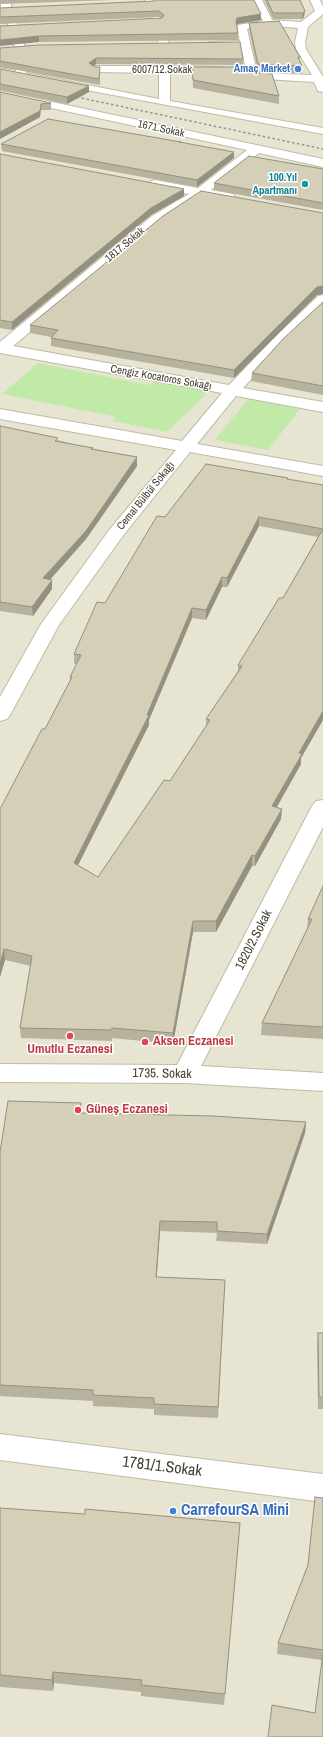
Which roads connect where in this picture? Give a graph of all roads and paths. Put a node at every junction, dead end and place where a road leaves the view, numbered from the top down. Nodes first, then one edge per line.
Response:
1 (257, 0) edge
2 (315, 0) edge
3 (149, 2) edge
4 (7, 7) edge
5 (321, 11) edge
6 (269, 24) junction
7 (303, 25) junction
8 (245, 44) junction
9 (201, 45) edge
10 (32, 47) edge
11 (20, 48) junction
12 (7, 49) edge
13 (96, 69) edge
14 (0, 70) edge
15 (164, 70) junction
16 (243, 70) junction
17 (21, 74) junction
18 (319, 74) edge
19 (323, 92) edge
20 (0, 94) edge
21 (165, 103) junction
22 (68, 109) junction
23 (55, 116) dead end
24 (323, 131) edge
25 (256, 149) junction
26 (323, 163) edge
27 (147, 182) edge
28 (201, 192) junction
29 (239, 199) edge
30 (323, 300) edge
31 (0, 348) edge
32 (232, 391) junction
33 (323, 407) edge
34 (0, 414) edge
35 (184, 448) junction
36 (323, 471) edge
37 (0, 715) edge
38 (323, 806) edge
39 (0, 1073) edge
40 (185, 1074) junction
41 (323, 1082) edge
42 (0, 1447) edge
43 (323, 1488) edge

1 - 6 street
2 - 5 street
3 - 15 street
4 - 11 street
5 - 7 street
6 - 7 street
6 - 8 street
7 - 18 street
8 - 9 street
8 - 16 street
10 - 11 street
11 - 12 street
11 - 17 street
13 - 15 street, 6007/12.Sokak
14 - 17 street, 1671.Sokak
15 - 16 street, 6007/12.Sokak
15 - 21 street
16 - 18 street
17 - 21 street, 1671.Sokak
18 - 19 street
20 - 22 street, 1671.Sokak
21 - 24 street, 1671.Sokak
22 - 23 street
22 - 25 street, 1671.Sokak
25 - 26 street, 1671.Sokak
25 - 28 street, 1817.Sokak
27 - 28 street
28 - 29 street
28 - 31 street, 1817.Sokak
30 - 32 street, Cemal Bülbül Sokağı
31 - 32 street, Cengiz Kocatoros Sokağı
32 - 33 street, Cengiz Kocatoros Sokağı
32 - 35 street, Cemal Bülbül Sokağı
34 - 35 street
35 - 36 street
35 - 37 street, Cemal Bülbül Sokağı
38 - 40 street, 1820/2.Sokak
39 - 40 street, 1735. Sokak
40 - 41 street, 1735. Sokak
42 - 43 street, 1781/1.Sokak

